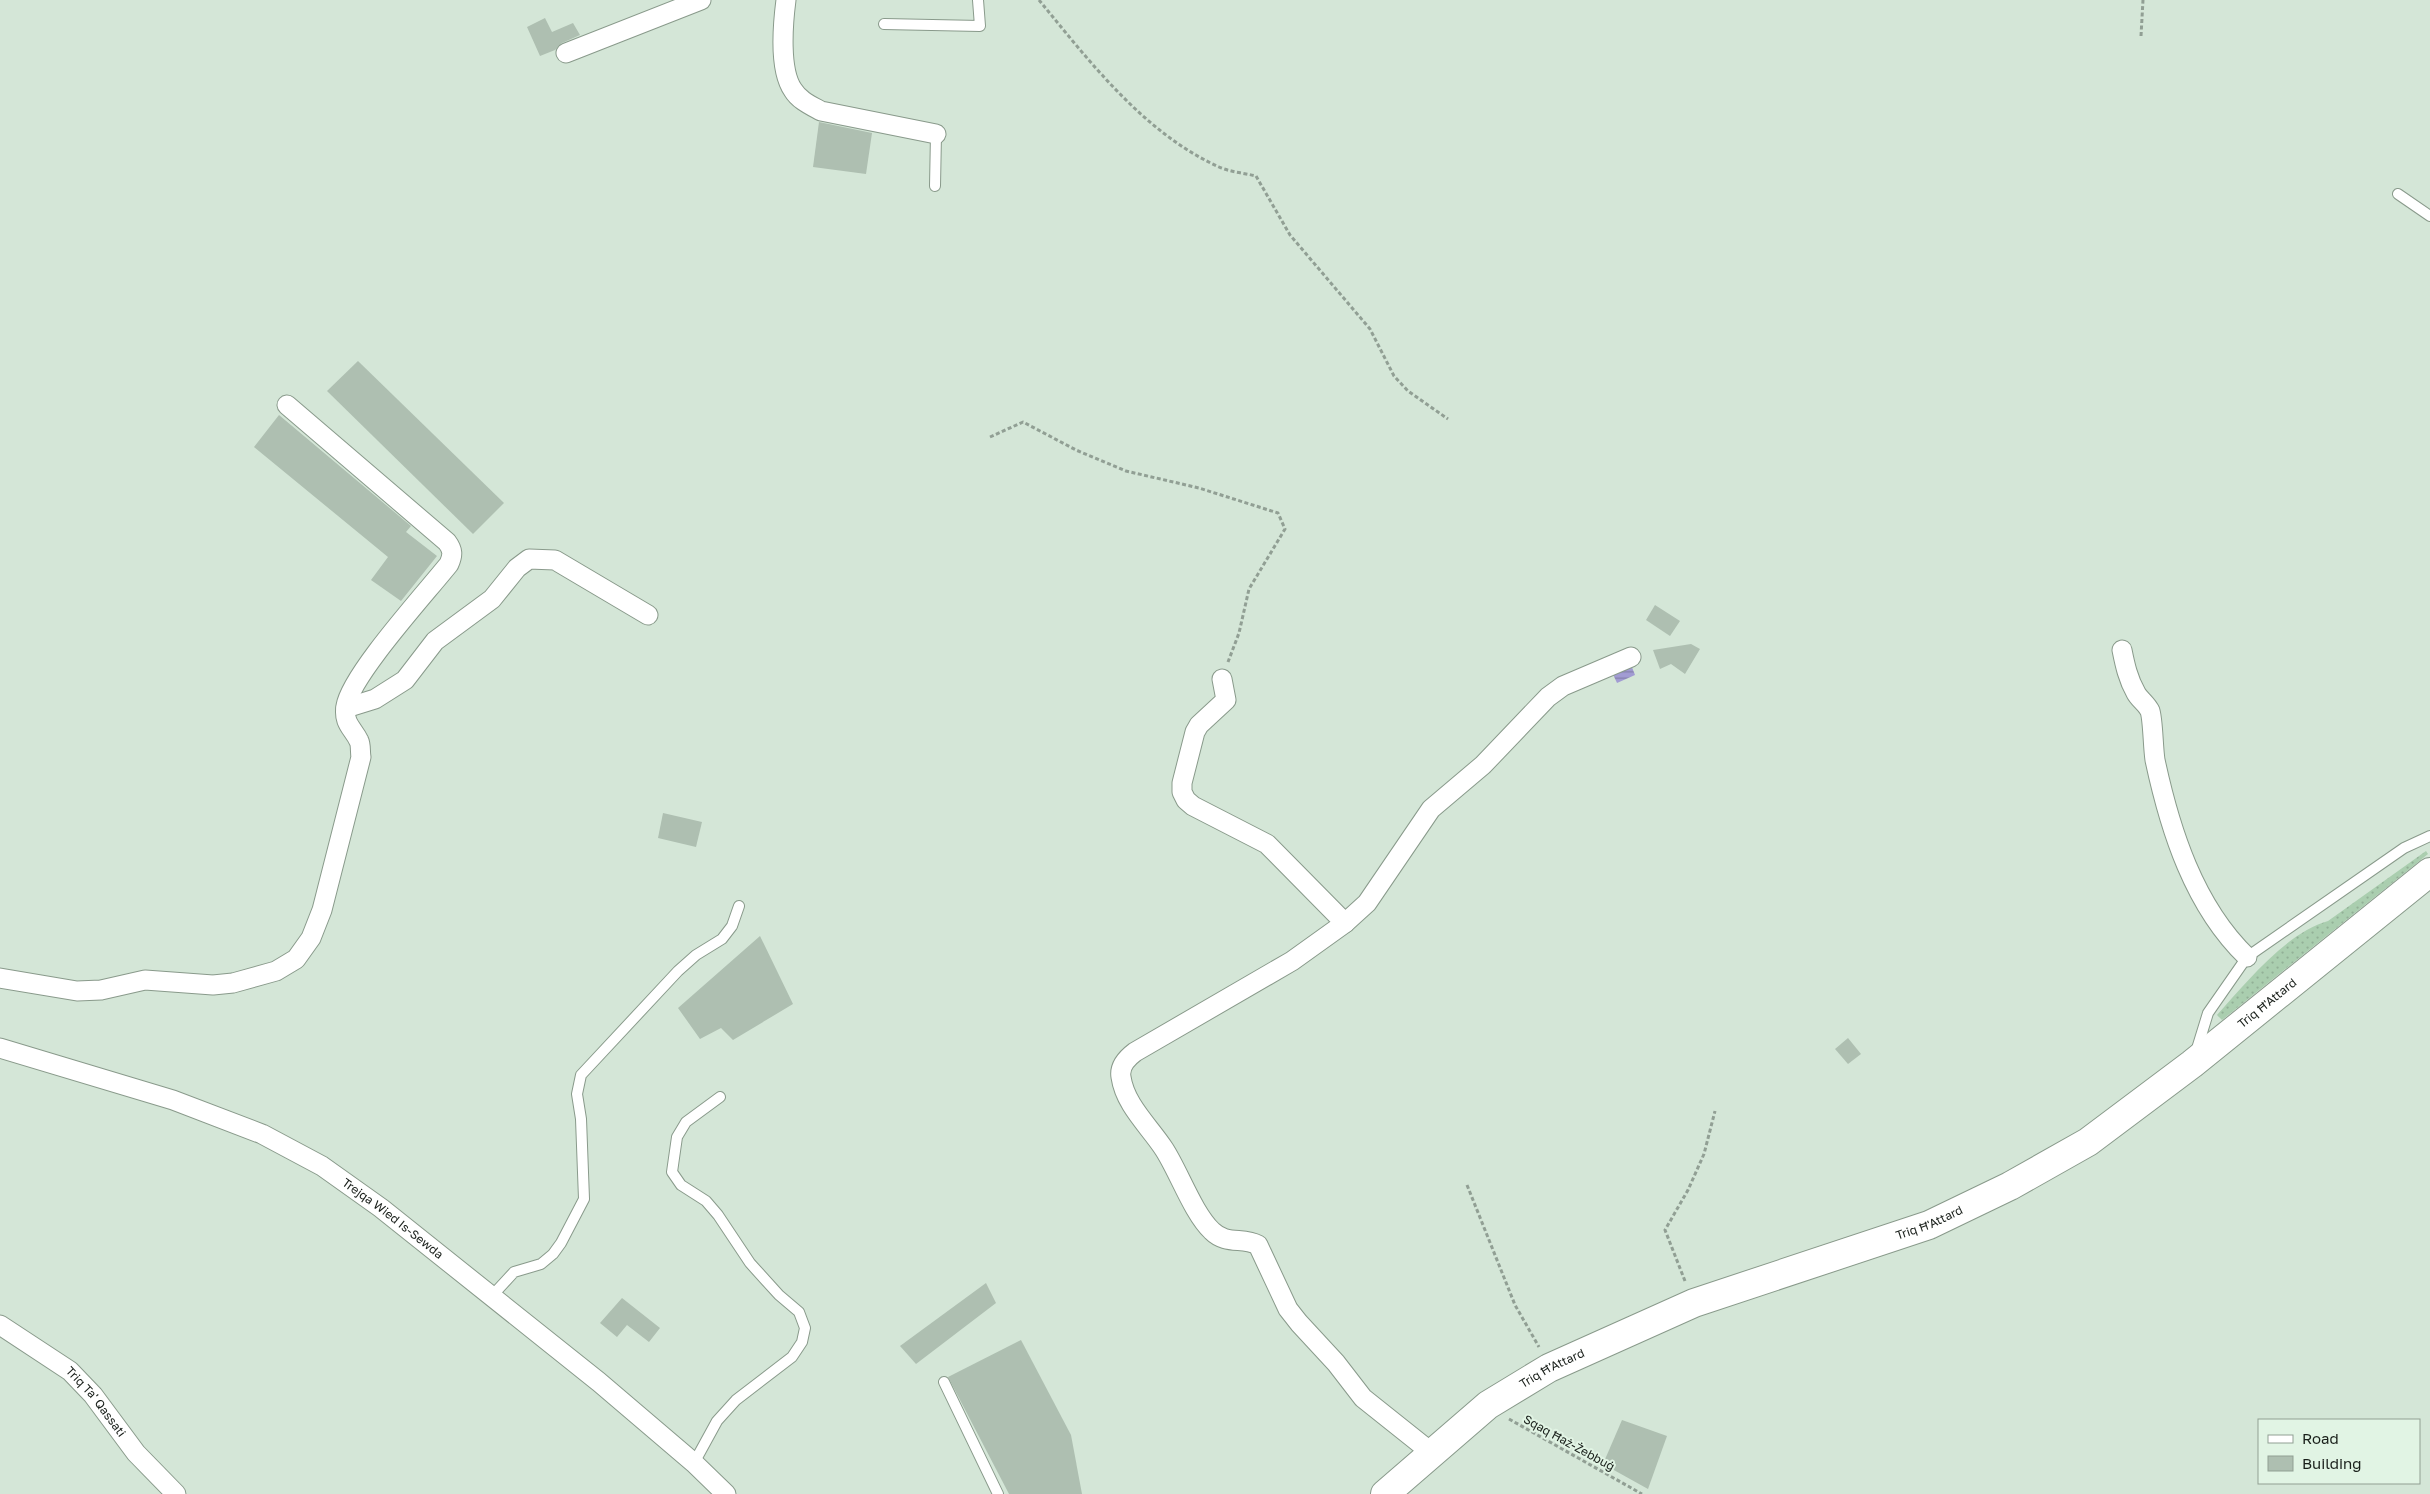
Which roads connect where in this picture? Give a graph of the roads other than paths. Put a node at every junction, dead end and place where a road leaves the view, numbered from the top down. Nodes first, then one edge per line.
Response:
1 (701, 0) edge
2 (786, 0) edge
3 (978, 0) edge
4 (884, 24) dead end
5 (566, 53) dead end
6 (936, 134) joint
7 (935, 186) dead end
8 (2398, 194) dead end
9 (2430, 216) edge
10 (287, 405) dead end
11 (648, 615) dead end
12 (2122, 650) dead end
13 (1631, 657) dead end
14 (1222, 679) road end
15 (346, 708) junction
16 (2430, 836) edge
17 (2430, 872) edge
18 (739, 906) dead end
19 (1345, 924) junction
20 (2247, 957) junction
21 (0, 978) edge
22 (0, 1048) edge
23 (2192, 1064) junction
24 (720, 1097) dead end
25 (491, 1297) junction
26 (0, 1326) edge
27 (944, 1382) dead end
28 (1432, 1453) junction
29 (694, 1463) junction
30 (176, 1494) edge
31 (726, 1494) edge
32 (998, 1494) edge
33 (1385, 1494) edge

1 - 5 street
2 - 6 street
3 - 4 lane
6 - 7 lane
8 - 9 lane
10 - 15 street
11 - 15 street
12 - 20 street
13 - 19 street
14 - 19 street
15 - 21 street
16 - 20 lane
17 - 23 main road, Triq Ħ'Attard
18 - 25 lane
19 - 28 street
20 - 23 lane
22 - 25 street, Trejqa Wied Is-Sewda
23 - 28 main road, Triq Ħ'Attard
24 - 29 lane
25 - 29 street, Trejqa Wied Is-Sewda
26 - 30 street, Triq Ta' Qassati
27 - 32 lane
28 - 33 main road, Triq Ħ'Attard
29 - 31 street, Trejqa Wied Is-Sewda

